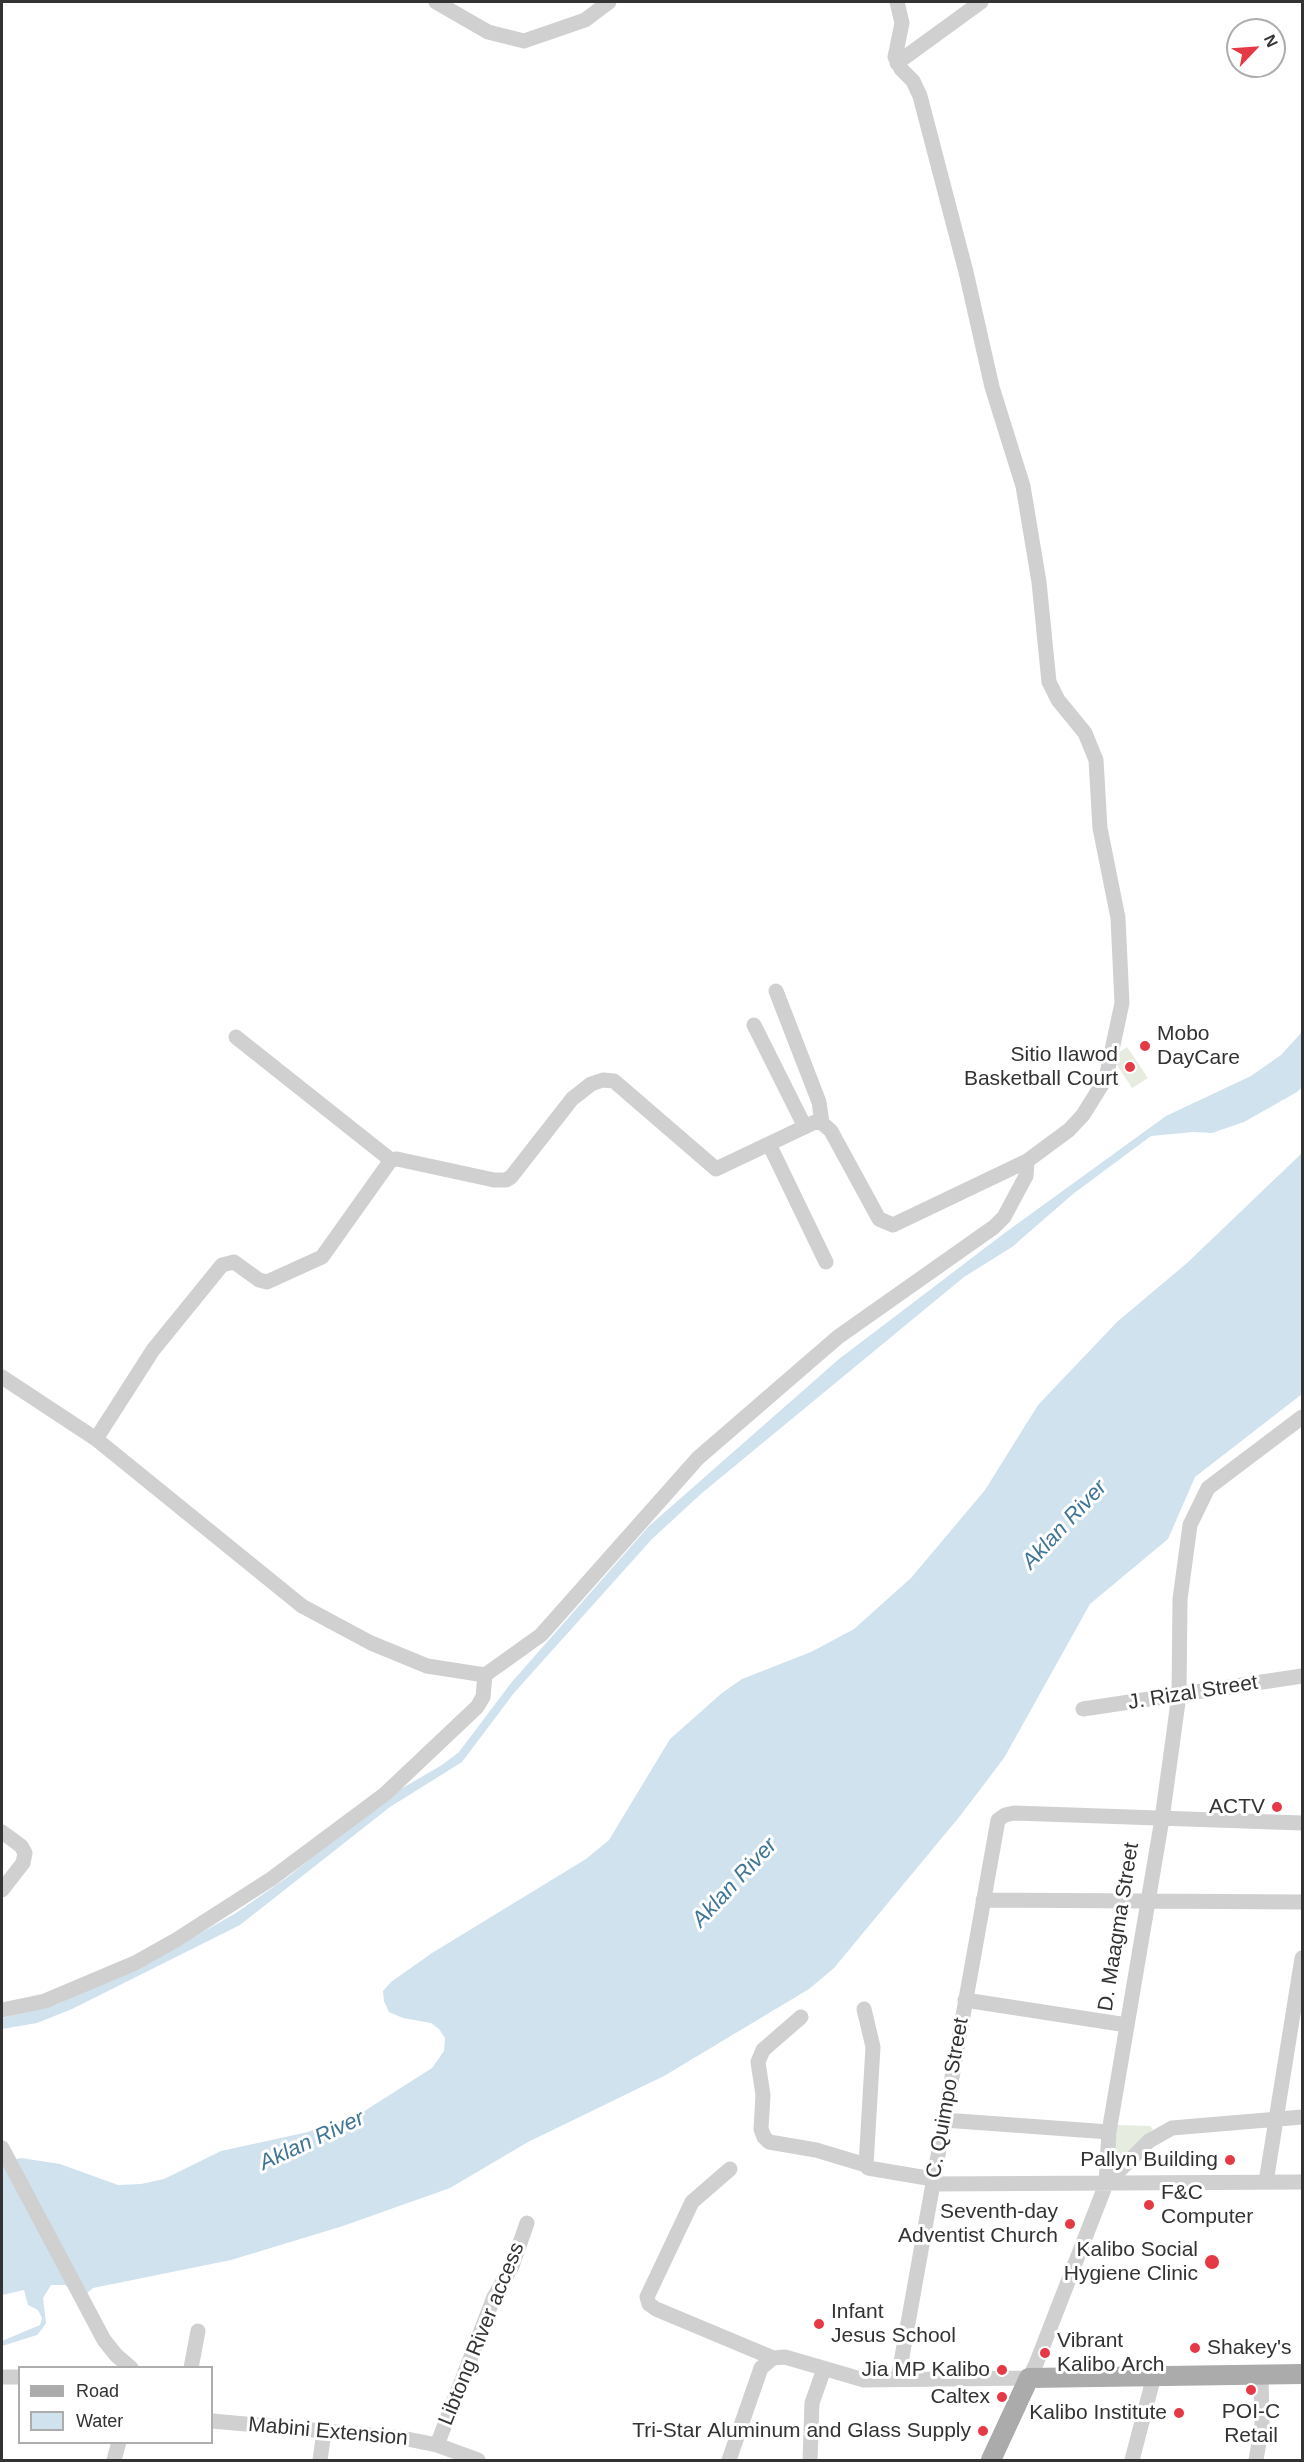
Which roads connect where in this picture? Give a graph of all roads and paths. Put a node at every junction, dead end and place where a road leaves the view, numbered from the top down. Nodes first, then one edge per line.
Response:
1 (436, 2) edge
2 (609, 2) edge
3 (897, 2) edge
4 (981, 2) edge
5 (897, 63) junction
6 (776, 991) dead end
7 (754, 1025) dead end
8 (236, 1037) dead end
9 (822, 1122) junction
10 (805, 1127) junction
11 (769, 1144) junction
12 (392, 1160) junction
13 (1028, 1161) junction
14 (826, 1262) dead end
15 (2, 1377) edge
16 (1302, 1417) edge
17 (96, 1439) junction
18 (485, 1675) junction
19 (1302, 1676) edge
20 (1179, 1695) junction
21 (1083, 1710) dead end
22 (1161, 1819) junction
23 (1302, 1823) edge
24 (2, 1832) edge
25 (2, 1890) edge
26 (983, 1900) junction
27 (1148, 1901) junction
28 (1302, 1902) edge
29 (1302, 1958) edge
30 (965, 2000) junction
31 (864, 2009) dead end
32 (2, 2010) edge
33 (801, 2017) dead end
34 (1298, 2020) edge
35 (1127, 2025) junction
36 (1302, 2117) edge
37 (1277, 2118) junction
38 (944, 2120) junction
39 (1109, 2132) junction
40 (2, 2148) edge
41 (866, 2165) junction
42 (730, 2169) dead end
43 (933, 2182) junction
44 (1266, 2182) junction
45 (1302, 2182) edge
46 (1106, 2184) junction
47 (527, 2223) dead end
48 (198, 2331) dead end
49 (773, 2358) junction
50 (130, 2366) edge
51 (191, 2366) edge
52 (824, 2369) junction
53 (1035, 2373) junction
54 (1261, 2374) junction
55 (1302, 2374) edge
56 (1154, 2376) junction
57 (2, 2377) edge
58 (18, 2377) edge
59 (898, 2379) junction
60 (213, 2421) edge
61 (324, 2432) junction
62 (118, 2444) edge
63 (437, 2445) junction
64 (114, 2460) edge
65 (320, 2460) edge
66 (478, 2460) edge
67 (729, 2460) edge
68 (810, 2460) edge
69 (991, 2460) edge
70 (1003, 2460) edge
71 (1132, 2460) edge
72 (1256, 2460) edge

1 - 2 street
3 - 5 street
4 - 5 street
5 - 13 street
6 - 9 street
7 - 10 street
8 - 12 street
9 - 10 street
9 - 13 street
10 - 11 street
11 - 12 street
11 - 14 street
12 - 17 street
13 - 18 street
15 - 17 street
16 - 20 street, D. Maagma Street
17 - 18 street
18 - 32 street
19 - 20 street, J. Rizal Street
20 - 21 street, J. Rizal Street
20 - 22 street, D. Maagma Street
22 - 23 street
22 - 26 street, C. Quimpo Street
22 - 27 street, D. Maagma Street
24 - 25 street
26 - 27 street
26 - 30 street, C. Quimpo Street
27 - 28 street
27 - 35 street, D. Maagma Street
29 - 34 street
30 - 35 street
30 - 38 street, C. Quimpo Street
31 - 41 street
33 - 41 street
34 - 37 street
35 - 39 street, D. Maagma Street
36 - 37 street
37 - 44 street
37 - 46 street
38 - 39 street
38 - 43 street, C. Quimpo Street
39 - 46 street, D. Maagma Street
40 - 50 street
41 - 43 street
42 - 49 street
43 - 46 street
43 - 59 street, C. Quimpo Street
44 - 45 street
44 - 46 street
46 - 53 street, D. Maagma Street
47 - 63 street, Libtong River access
48 - 51 street
49 - 52 street
49 - 67 street
52 - 59 street
52 - 68 street
53 - 56 main road
53 - 59 street
53 - 69 main road, D. Maagma Street
53 - 70 main road, D. Maagma Street
54 - 55 main road
54 - 56 main road
54 - 72 street
56 - 71 street
57 - 58 street
60 - 61 street, Mabini Extension
61 - 63 street, Mabini Extension
61 - 65 street
62 - 64 street
63 - 66 street, Mabini Extension

